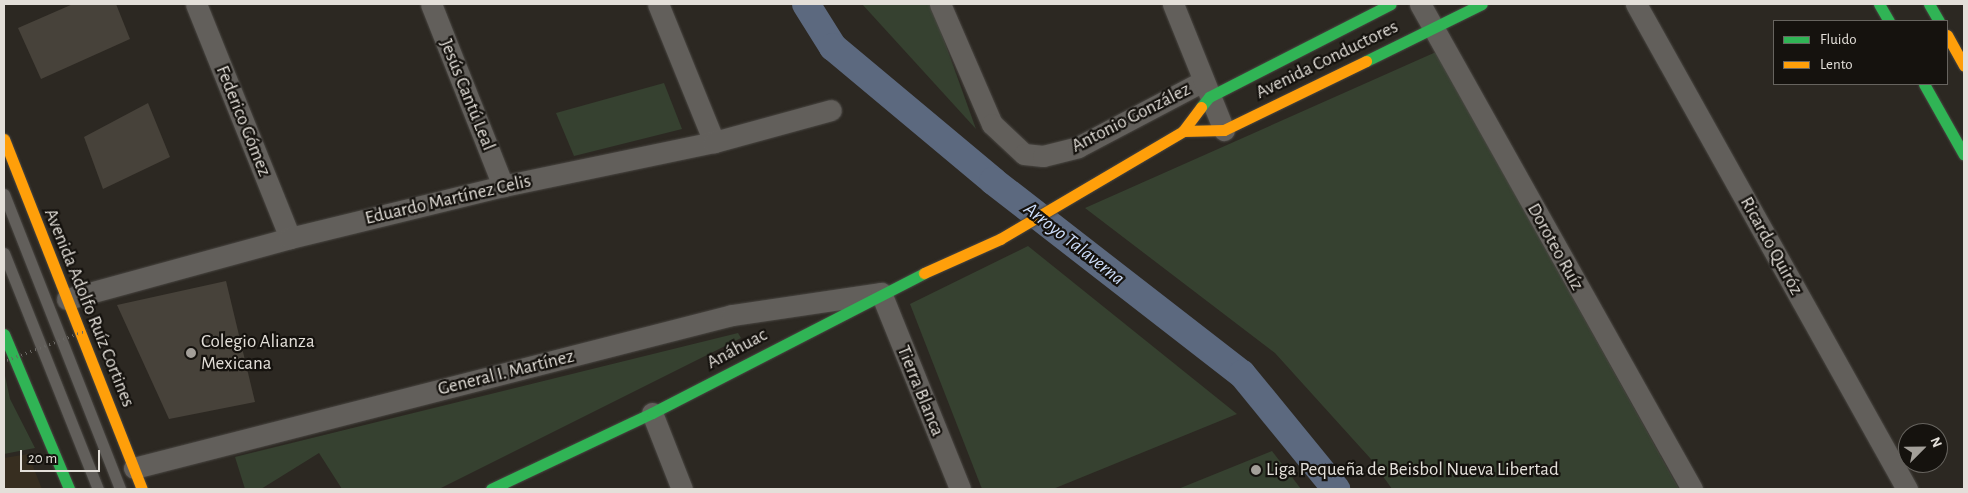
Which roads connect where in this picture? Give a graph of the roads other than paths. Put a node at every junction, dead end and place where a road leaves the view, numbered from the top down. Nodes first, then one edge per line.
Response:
1 (196, 4) edge
2 (431, 4) edge
3 (658, 4) edge
4 (940, 4) edge
5 (1173, 4) edge
6 (1391, 4) edge
7 (1420, 4) edge
8 (1482, 4) edge
9 (1636, 4) edge
10 (1879, 4) edge
11 (1929, 4) edge
12 (1888, 20) edge
13 (1938, 20) edge
14 (1431, 29) junction
15 (1948, 37) edge
16 (1964, 66) edge
17 (1925, 85) edge
18 (1206, 89) junction
19 (831, 110) dead end
20 (1224, 130) junction
21 (1183, 131) junction
22 (4, 139) edge
23 (714, 142) junction
24 (1964, 155) edge
25 (503, 186) junction
26 (4, 194) edge
27 (290, 238) junction
28 (1000, 240) joint
29 (4, 254) edge
30 (881, 293) junction
31 (67, 299) junction
32 (4, 334) edge
33 (652, 413) junction
34 (134, 468) junction
35 (68, 489) edge
36 (98, 489) edge
37 (120, 489) edge
38 (142, 489) edge
39 (491, 489) edge
40 (682, 489) edge
41 (960, 489) edge
42 (1692, 489) edge
43 (1907, 489) edge

1 - 27 street, Federico Gómez
2 - 25 street, Jesús Cantú Leal
3 - 23 street
4 - 18 street, Antonio González
5 - 18 street
6 - 18 street, Avenida Conductores
7 - 14 street, Doroteo Ruíz
8 - 14 street, Avenida Conductores
9 - 43 street, Ricardo Quiróz
10 - 12 street
11 - 13 street
14 - 20 street, Avenida Conductores
14 - 42 street, Doroteo Ruíz
15 - 16 street
17 - 24 street
18 - 20 street
18 - 21 street, Avenida Conductores
19 - 23 street, Eduardo Martínez Celis
20 - 21 street, Avenida Conductores
21 - 28 street, Avenida Conductores
22 - 31 street, Avenida Adolfo Ruíz Cortines
23 - 25 street, Eduardo Martínez Celis
25 - 27 street, Eduardo Martínez Celis
26 - 37 lane
27 - 31 street, Eduardo Martínez Celis
28 - 30 street, Anáhuac
29 - 36 lane
30 - 33 street, Anáhuac
30 - 34 street, General I. Martínez
30 - 41 street, Tierra Blanca
31 - 34 street, Avenida Adolfo Ruíz Cortines
32 - 35 street
33 - 39 street, Anáhuac
33 - 40 street
34 - 38 street, Avenida Adolfo Ruíz Cortines

